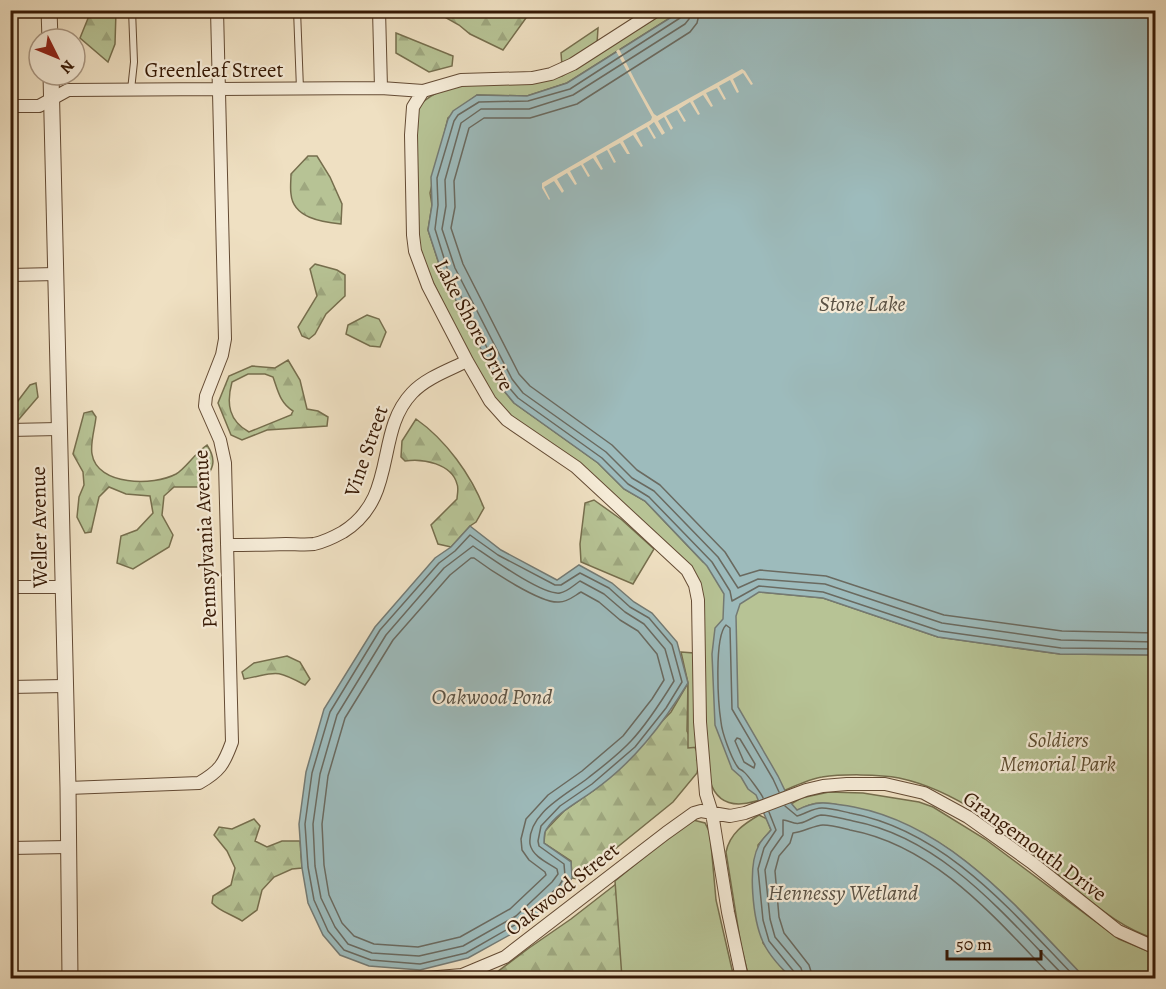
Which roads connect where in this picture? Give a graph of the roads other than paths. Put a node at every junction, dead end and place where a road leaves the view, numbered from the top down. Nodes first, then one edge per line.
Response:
1 (49, 10) edge
2 (132, 10) edge
3 (217, 10) edge
4 (297, 10) edge
5 (379, 10) edge
6 (657, 10) edge
7 (50, 27) edge
8 (52, 87) edge
9 (381, 88) junction
10 (300, 89) junction
11 (131, 90) junction
12 (218, 90) junction
13 (423, 91) junction
14 (52, 98) junction
15 (10, 106) edge
16 (56, 274) junction
17 (10, 275) edge
18 (467, 361) junction
19 (58, 429) junction
20 (10, 430) edge
21 (227, 545) junction
22 (10, 586) edge
23 (62, 587) junction
24 (64, 686) junction
25 (10, 687) edge
26 (68, 788) junction
27 (712, 813) junction
28 (10, 848) edge
29 (68, 848) junction
30 (1155, 948) edge
31 (70, 978) edge
32 (426, 978) edge
33 (742, 978) edge

1 - 7 street
2 - 11 lane
3 - 12 street, Pennsylvania Avenue
4 - 10 lane
5 - 9 street
6 - 13 street
8 - 14 street, Weller Avenue
9 - 10 street, Greenleaf Street
9 - 13 street, Greenleaf Street
10 - 12 street, Greenleaf Street
11 - 12 street, Greenleaf Street
11 - 14 street, Greenleaf Street
12 - 21 street, Pennsylvania Avenue
13 - 18 street, Lake Shore Drive
14 - 15 street, Greenleaf Street
14 - 16 street, Weller Avenue
16 - 17 street
16 - 19 street, Weller Avenue
18 - 21 street, Vine Street
18 - 27 street, Lake Shore Drive
19 - 20 street
19 - 23 street, Weller Avenue
21 - 26 street, Pennsylvania Avenue
22 - 23 street
23 - 24 street, Weller Avenue
24 - 25 street
24 - 26 street, Weller Avenue
26 - 29 street, Weller Avenue
27 - 30 street, Grangemouth Drive
27 - 32 street, Oakwood Street
27 - 33 street, Lake Shore Drive
28 - 29 street
29 - 31 street, Weller Avenue

